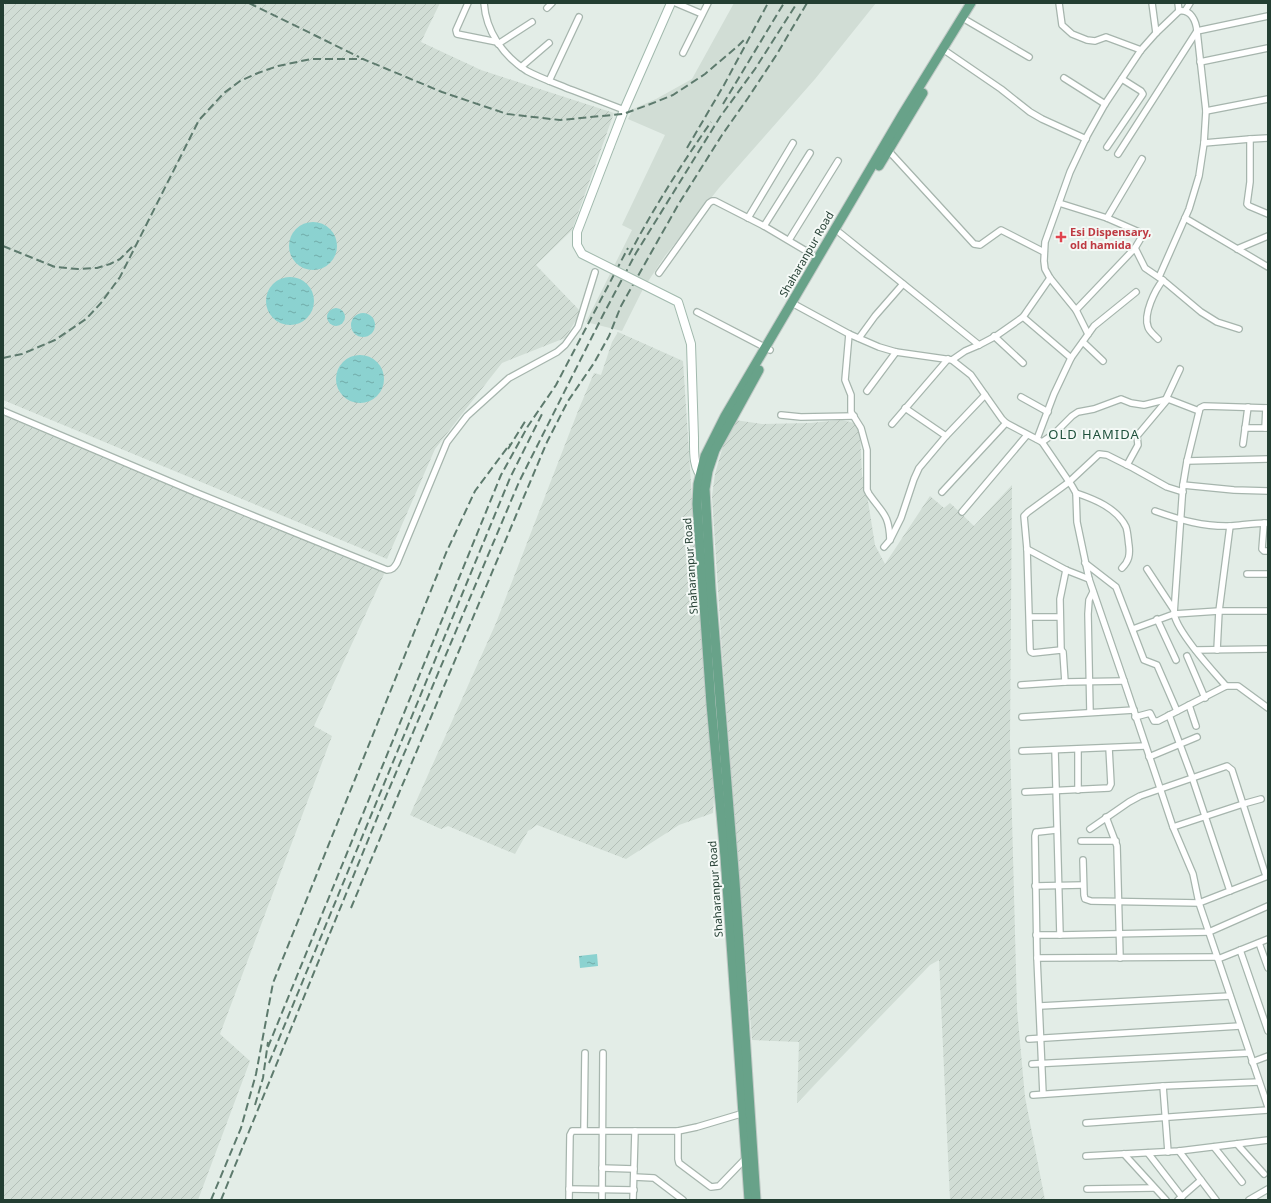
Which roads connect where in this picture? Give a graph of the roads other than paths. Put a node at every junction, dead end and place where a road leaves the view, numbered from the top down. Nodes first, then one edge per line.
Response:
1 (468, 3) edge
2 (484, 3) edge
3 (552, 3) edge
4 (672, 3) edge
5 (676, 3) edge
6 (708, 3) edge
7 (971, 3) edge
8 (976, 3) edge
9 (1059, 3) edge
10 (1152, 3) edge
11 (1178, 3) edge
12 (1190, 3) edge
13 (547, 8) dead end
14 (1182, 11) junction
15 (702, 14) junction
16 (1268, 16) edge
17 (579, 17) dead end
18 (966, 20) junction
19 (532, 22) dead end
20 (1197, 31) junction
21 (1156, 33) junction
22 (497, 43) junction
23 (549, 43) dead end
24 (1268, 48) edge
25 (1141, 50) junction
26 (947, 52) junction
27 (683, 53) dead end
28 (1029, 56) dead end
29 (1200, 62) junction
30 (521, 67) junction
31 (1064, 78) dead end
32 (1122, 79) junction
33 (549, 81) junction
34 (1268, 99) edge
35 (1105, 104) junction
36 (624, 110) junction
37 (1206, 111) junction
38 (1268, 138) edge
39 (1086, 139) junction
40 (1250, 139) junction
41 (793, 143) dead end
42 (1204, 143) junction
43 (1107, 147) dead end
44 (886, 149) junction
45 (810, 153) dead end
46 (1118, 154) dead end
47 (1142, 159) dead end
48 (838, 161) dead end
49 (1059, 203) junction
50 (1268, 214) edge
51 (748, 218) junction
52 (1107, 218) junction
53 (1185, 218) junction
54 (764, 226) junction
55 (840, 233) junction
56 (1268, 236) edge
57 (788, 240) junction
58 (1135, 248) junction
59 (1237, 249) junction
60 (1044, 252) junction
61 (818, 258) junction
62 (1268, 267) edge
63 (595, 272) dead end
64 (659, 272) dead end
65 (1050, 278) junction
66 (1161, 278) junction
67 (903, 284) junction
68 (1136, 292) dead end
69 (794, 305) junction
70 (1076, 310) junction
71 (697, 312) dead end
72 (1023, 317) junction
73 (1239, 329) dead end
74 (849, 334) junction
75 (1088, 334) junction
76 (994, 336) junction
77 (859, 338) junction
78 (1158, 339) dead end
79 (1083, 342) junction
80 (979, 345) junction
81 (768, 349) junction
82 (896, 352) junction
83 (1072, 358) junction
84 (950, 359) junction
85 (1103, 361) dead end
86 (1023, 363) dead end
87 (1180, 369) dead end
88 (867, 391) dead end
89 (985, 395) junction
90 (1021, 397) dead end
91 (1167, 399) junction
92 (1248, 407) junction
93 (905, 408) junction
94 (1267, 408) edge
95 (3, 411) edge
96 (1199, 411) junction
97 (1048, 412) junction
98 (781, 414) dead end
99 (854, 416) junction
100 (1006, 423) junction
101 (892, 424) dead end
102 (1245, 428) junction
103 (1266, 428) edge
104 (1027, 435) junction
105 (946, 436) junction
106 (1040, 441) junction
107 (1243, 444) dead end
108 (1268, 459) edge
109 (1187, 461) junction
110 (1127, 465) junction
111 (703, 477) junction
112 (1069, 482) junction
113 (1183, 485) junction
114 (1268, 491) edge
115 (942, 492) dead end
116 (1183, 492) junction
117 (1076, 493) junction
118 (1155, 511) dead end
119 (962, 512) dead end
120 (1181, 520) junction
121 (1266, 523) edge
122 (1230, 526) junction
123 (890, 540) junction
124 (884, 547) dead end
125 (1028, 550) junction
126 (1268, 551) edge
127 (1085, 563) junction
128 (1122, 568) dead end
129 (1146, 569) dead end
130 (1066, 570) junction
131 (1247, 574) dead end
132 (1268, 574) edge
133 (1089, 579) junction
134 (1093, 592) junction
135 (1219, 611) junction
136 (1268, 611) edge
137 (1174, 612) junction
138 (1030, 617) junction
139 (1059, 617) junction
140 (1157, 619) junction
141 (1133, 629) junction
142 (1268, 649) edge
143 (1061, 650) junction
144 (1196, 650) junction
145 (1217, 650) junction
146 (1187, 656) dead end
147 (1176, 660) dead end
148 (1088, 681) junction
149 (1124, 681) junction
150 (1065, 682) junction
151 (1021, 685) dead end
152 (1226, 686) junction
153 (1205, 698) junction
154 (1189, 705) junction
155 (1268, 708) edge
156 (1134, 710) junction
157 (1177, 711) junction
158 (1090, 712) junction
159 (1169, 715) junction
160 (1022, 717) dead end
161 (1136, 717) junction
162 (1196, 726) dead end
163 (1197, 738) dead end
164 (1181, 745) junction
165 (1145, 746) junction
166 (1109, 748) junction
167 (1078, 749) junction
168 (1055, 750) junction
169 (1022, 751) dead end
170 (1149, 757) junction
171 (1192, 777) junction
172 (1160, 788) junction
173 (1078, 790) junction
174 (1056, 791) junction
175 (1025, 792) dead end
176 (1261, 799) dead end
177 (1243, 804) junction
178 (1205, 816) junction
179 (1106, 817) junction
180 (1173, 826) junction
181 (1056, 830) junction
182 (1090, 830) dead end
183 (1081, 841) dead end
184 (1116, 841) junction
185 (1083, 860) dead end
186 (1267, 876) edge
187 (1083, 885) junction
188 (1035, 886) junction
189 (1059, 886) junction
190 (1230, 891) junction
191 (1119, 901) junction
192 (1199, 903) junction
193 (1268, 906) edge
194 (1208, 932) junction
195 (1120, 934) junction
196 (1036, 935) junction
197 (1060, 936) junction
198 (1268, 939) edge
199 (1259, 943) junction
200 (1240, 950) junction
201 (1037, 958) junction
202 (1120, 958) junction
203 (1217, 958) junction
204 (1268, 968) edge
205 (1230, 996) junction
206 (1040, 1006) junction
207 (1240, 1026) junction
208 (1268, 1031) edge
209 (1029, 1038) dead end
210 (1042, 1038) junction
211 (585, 1053) dead end
212 (603, 1053) dead end
213 (1249, 1053) junction
214 (1268, 1056) edge
215 (1252, 1062) junction
216 (1042, 1063) junction
217 (1032, 1064) dead end
218 (1259, 1082) junction
219 (1163, 1086) junction
220 (1043, 1094) junction
221 (1033, 1095) dead end
222 (1268, 1109) edge
223 (746, 1112) junction
224 (1166, 1117) junction
225 (1086, 1123) dead end
226 (584, 1130) junction
227 (603, 1130) junction
228 (635, 1131) junction
229 (678, 1131) junction
230 (1268, 1140) edge
231 (1237, 1144) junction
232 (1214, 1147) junction
233 (1179, 1151) junction
234 (1148, 1152) junction
235 (1168, 1152) junction
236 (1124, 1154) junction
237 (1086, 1156) dead end
238 (746, 1158) junction
239 (602, 1168) junction
240 (634, 1169) junction
241 (1264, 1174) dead end
242 (634, 1177) junction
243 (1201, 1180) junction
244 (1242, 1182) dead end
245 (1154, 1188) junction
246 (569, 1189) junction
247 (1087, 1189) dead end
248 (1268, 1189) edge
249 (602, 1190) junction
250 (634, 1190) junction
251 (1180, 1198) edge
252 (569, 1200) edge
253 (602, 1200) edge
254 (633, 1200) edge
255 (683, 1200) edge
256 (749, 1200) edge
257 (756, 1200) edge
258 (1166, 1200) edge
259 (1216, 1200) edge
260 (1249, 1200) edge

1 - 22 street
2 - 22 street
3 - 13 street
4 - 36 main road
5 - 15 street
6 - 15 street
7 - 44 main road, Shaharanpur Road
8 - 18 main road, Shaharanpur Road
9 - 25 street
10 - 21 street
11 - 14 street
12 - 14 street
14 - 20 street
14 - 21 street
15 - 27 street
16 - 20 street
17 - 33 street
18 - 26 main road, Shaharanpur Road
18 - 28 street
19 - 22 street
20 - 29 street
20 - 46 street
21 - 25 street
22 - 30 street
23 - 30 street
24 - 29 street
25 - 32 street
26 - 39 street
26 - 44 main road, Shaharanpur Road
29 - 37 street
30 - 33 street
31 - 35 street
32 - 35 street
32 - 43 street
33 - 36 street
34 - 37 street
35 - 39 street
36 - 111 main road, bridge
37 - 42 street
38 - 40 street
39 - 49 street
40 - 42 street
40 - 50 street
41 - 51 street
42 - 53 street
44 - 55 main road, Shaharanpur Road
44 - 60 street
44 - 61 main road, Shaharanpur Road
45 - 54 street
47 - 52 street
48 - 57 street
49 - 52 street
49 - 60 street
51 - 54 street
51 - 64 street
52 - 58 street
53 - 59 street
53 - 66 street
54 - 57 street
55 - 67 street
55 - 69 main road, Shaharanpur Road
56 - 59 street
57 - 61 street
58 - 66 street
58 - 70 street
59 - 62 street
60 - 65 street
61 - 69 main road, Shaharanpur Road
63 - 95 street
65 - 70 street
65 - 72 street
66 - 73 street
66 - 78 street
67 - 77 street
67 - 80 street
68 - 75 street
69 - 74 street
69 - 81 main road, Shaharanpur Road
70 - 75 street
71 - 81 street
72 - 76 street
72 - 83 street
74 - 77 street
74 - 99 street
75 - 79 street
76 - 80 street
76 - 86 street
77 - 82 street
79 - 83 street
79 - 85 street
80 - 84 street
81 - 111 main road, Shaharanpur Road
82 - 84 street
82 - 88 street
83 - 97 street
84 - 89 street
84 - 93 street
87 - 91 street
89 - 100 street
89 - 105 street
90 - 97 street
91 - 96 street
91 - 106 street
91 - 110 street
92 - 94 street
92 - 96 street
92 - 102 street
93 - 101 street
93 - 105 street
94 - 103 street
96 - 109 street
97 - 106 street
98 - 99 street
99 - 123 street
100 - 104 street
100 - 115 street
102 - 103 street
102 - 107 street
104 - 106 street
104 - 119 street
105 - 123 street
106 - 112 street
108 - 109 street
109 - 113 street
110 - 112 street
110 - 116 street
111 - 223 main road, Shaharanpur Road
112 - 117 street
112 - 125 street
113 - 114 street
113 - 116 street
116 - 120 street
117 - 127 street
117 - 128 street
118 - 120 street
120 - 122 street
120 - 137 street
121 - 122 street
121 - 126 street
122 - 135 street
123 - 124 street
125 - 130 street
125 - 138 street
127 - 133 street
127 - 141 street
129 - 137 street
130 - 133 street
130 - 139 street
131 - 132 street
133 - 134 street
134 - 148 street
134 - 149 street
135 - 136 street
135 - 137 street
135 - 145 street
137 - 140 street
137 - 144 street
138 - 139 street
138 - 143 street
139 - 143 street
140 - 141 street
140 - 147 street
141 - 157 street
142 - 145 street
143 - 150 street
144 - 145 street
144 - 152 street
146 - 153 street
148 - 149 street
148 - 150 street
148 - 158 street
149 - 156 street
150 - 151 street
152 - 153 street
152 - 155 street
153 - 154 street
154 - 157 street
154 - 162 street
156 - 158 street
156 - 161 street
157 - 159 street
158 - 160 street
159 - 161 street
159 - 164 street
161 - 165 street
163 - 164 street
164 - 170 street
164 - 171 street
165 - 166 street
165 - 170 street
166 - 167 street
166 - 173 street
167 - 168 street
167 - 173 street
168 - 169 street
168 - 174 street
170 - 172 street
171 - 172 street
171 - 177 street
171 - 178 street
172 - 179 street
172 - 180 street
173 - 174 street
174 - 175 street
174 - 181 street
176 - 177 street
177 - 178 street
177 - 186 street
178 - 180 street
178 - 190 street
179 - 182 street
179 - 184 street
180 - 192 street
181 - 188 street
181 - 189 street
183 - 184 street
184 - 191 street
185 - 187 street
186 - 190 street
187 - 189 street
187 - 191 street
188 - 189 street
188 - 196 street
189 - 197 street
190 - 192 street
191 - 192 street
191 - 195 street
192 - 194 street
193 - 194 street
194 - 195 street
194 - 203 street
195 - 197 street
195 - 202 street
196 - 197 street
196 - 201 street
198 - 199 street
199 - 200 street
199 - 204 street
200 - 203 street
200 - 208 street
201 - 202 street
201 - 206 street
202 - 203 street
203 - 205 street
205 - 206 street
205 - 207 street
206 - 210 street
207 - 210 street
207 - 213 street
209 - 210 street
210 - 216 street
211 - 226 street
212 - 227 street
213 - 215 street
213 - 216 street
214 - 215 street
215 - 218 street
216 - 217 street
216 - 220 street
218 - 219 street
218 - 222 street
219 - 220 street
219 - 224 street
220 - 221 street
222 - 224 street
223 - 229 street
223 - 238 main road, Shaharanpur Road
223 - 257 main road, Shaharanpur Road
224 - 225 street
224 - 235 street
226 - 227 street
226 - 246 street
227 - 228 street
227 - 239 street
228 - 229 street
228 - 240 street
229 - 238 street
230 - 231 street
231 - 232 street
231 - 241 street
232 - 233 street
232 - 244 street
233 - 235 street
233 - 243 street
234 - 235 street
234 - 236 street
234 - 251 street
236 - 237 street
236 - 245 street
238 - 256 main road, Shaharanpur Road
239 - 240 street
239 - 249 street
240 - 242 street
242 - 250 street
242 - 255 street
243 - 251 street
243 - 259 street
245 - 247 street
245 - 258 street
246 - 249 street
246 - 252 street
248 - 260 street
249 - 250 street
249 - 253 street
250 - 254 street

